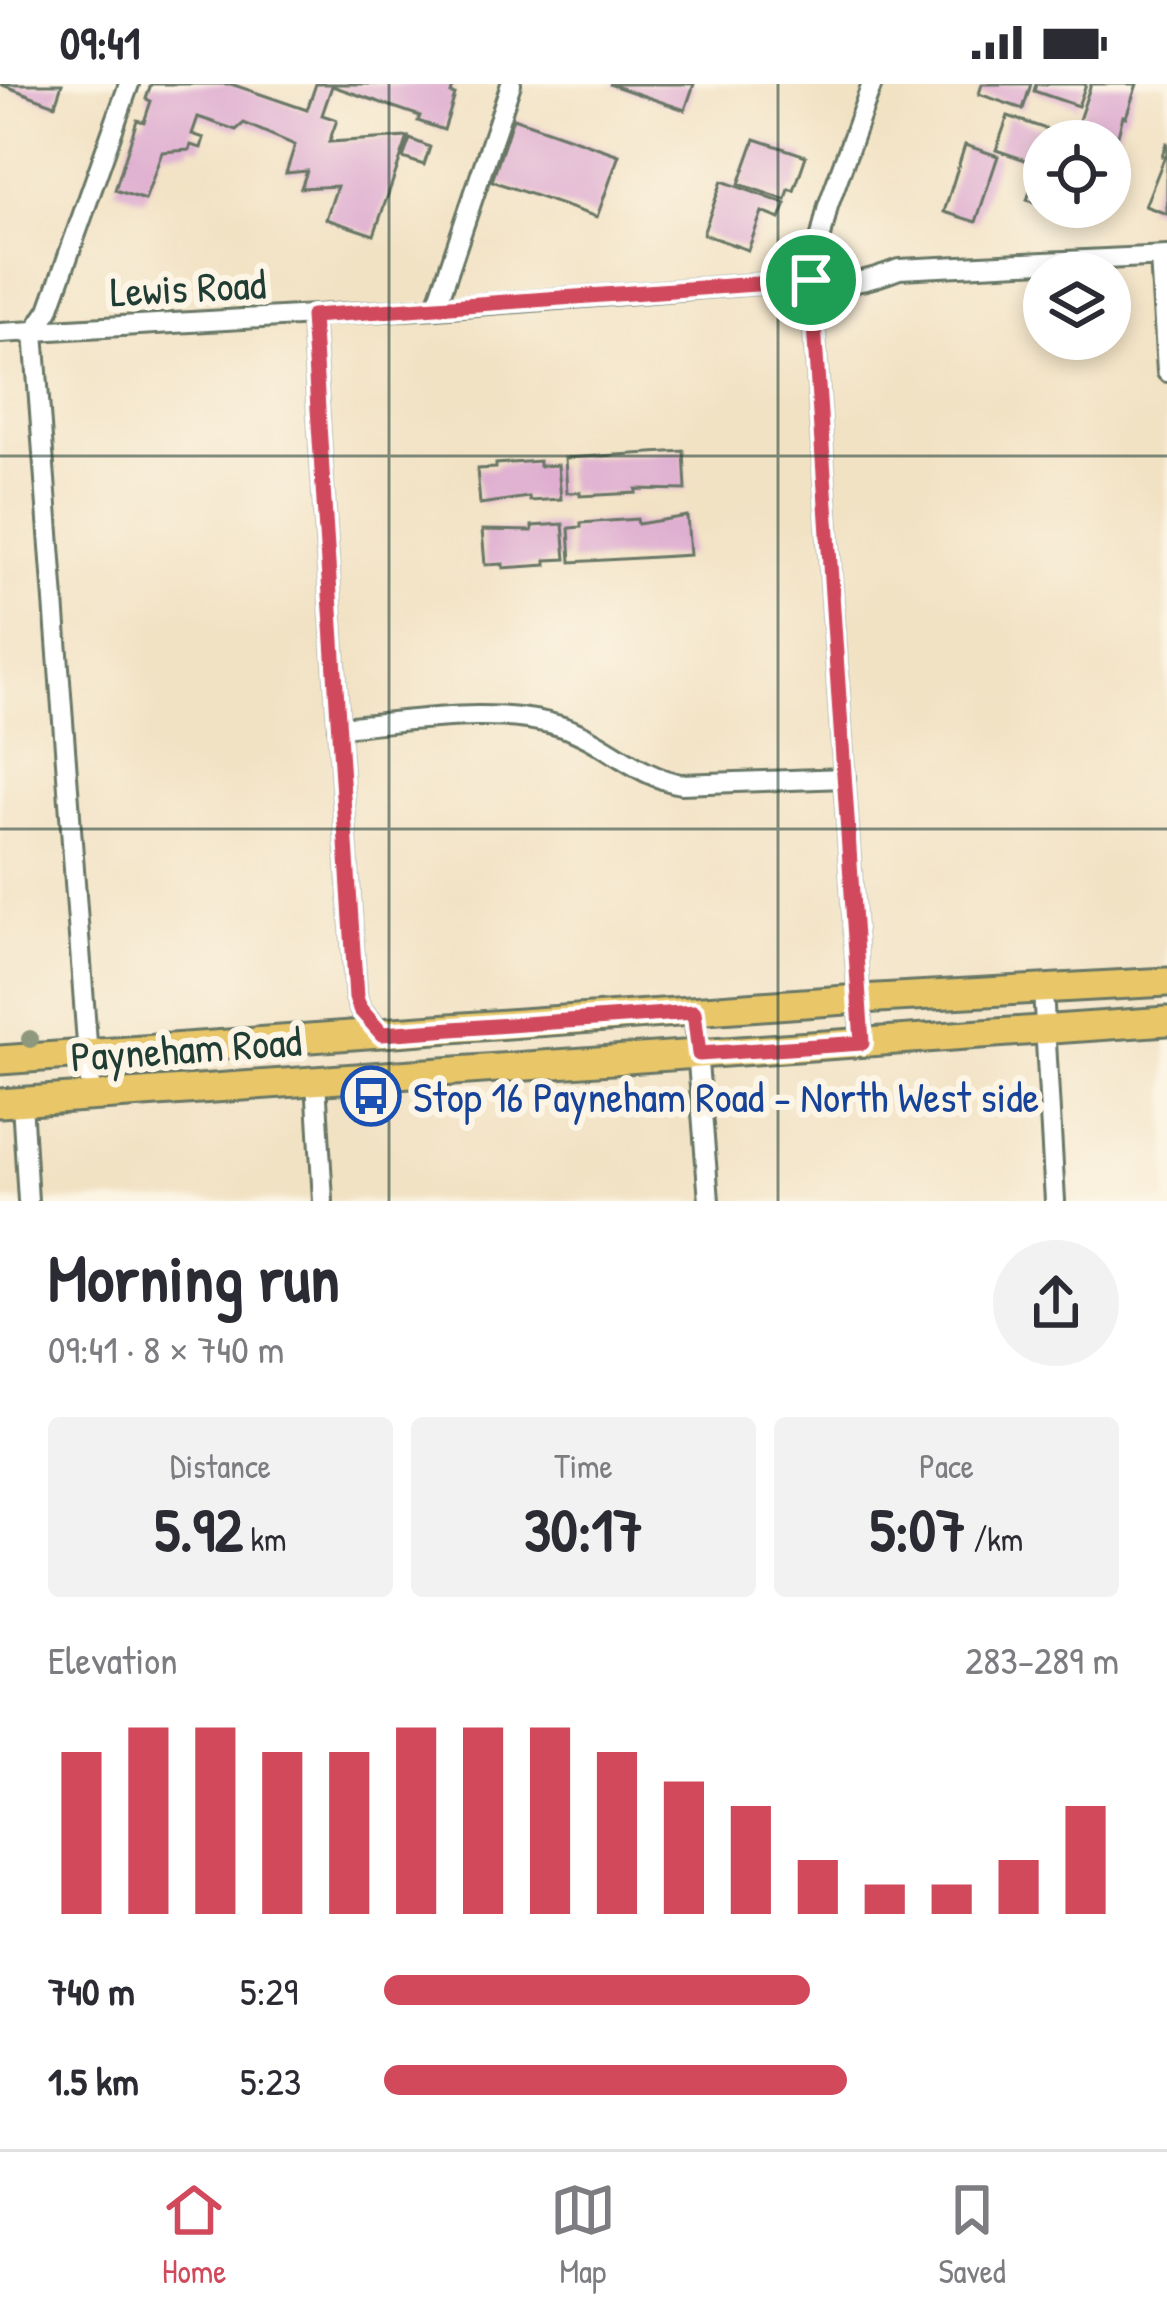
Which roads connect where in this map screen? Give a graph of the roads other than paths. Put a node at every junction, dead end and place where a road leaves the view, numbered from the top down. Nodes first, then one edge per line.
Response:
1 (129, 84) edge
2 (511, 84) edge
3 (872, 84) edge
4 (1163, 256) edge
5 (811, 280) junction
6 (436, 308) junction
7 (312, 316) junction
8 (34, 332) junction
9 (0, 333) edge
10 (1167, 372) edge
11 (338, 727) junction
12 (845, 778) junction
13 (1167, 982) edge
14 (1043, 989) junction
15 (860, 999) junction
16 (694, 1012) junction
17 (1167, 1022) edge
18 (1045, 1030) junction
19 (382, 1034) junction
20 (862, 1043) junction
21 (88, 1054) junction
22 (699, 1054) junction
23 (0, 1060) edge
24 (316, 1081) junction
25 (91, 1097) junction
26 (11, 1103) edge
27 (28, 1201) edge
28 (323, 1201) edge
29 (709, 1201) edge
30 (1055, 1201) edge

1 - 8 street
2 - 6 street
3 - 5 street
4 - 5 street, Lewis Road
4 - 10 street
5 - 6 street, Lewis Road
5 - 12 street
6 - 7 street, Lewis Road
7 - 8 street, Lewis Road
7 - 11 street
8 - 9 street, Lewis Road
8 - 21 street
11 - 12 street
11 - 19 street
12 - 15 street
13 - 14 main road, Payneham Road
14 - 15 main road, Payneham Road
14 - 18 street
15 - 16 main road, Payneham Road
15 - 20 street
16 - 19 main road, Payneham Road
16 - 22 street
17 - 18 main road, Payneham Road
18 - 20 main road, Payneham Road
18 - 30 street
19 - 21 main road, Payneham Road
20 - 22 main road, Payneham Road
21 - 23 main road, Payneham Road
21 - 25 street
22 - 24 main road, Payneham Road
22 - 29 street
24 - 25 main road, Payneham Road
24 - 28 street
25 - 26 main road, Payneham Road
26 - 27 street

